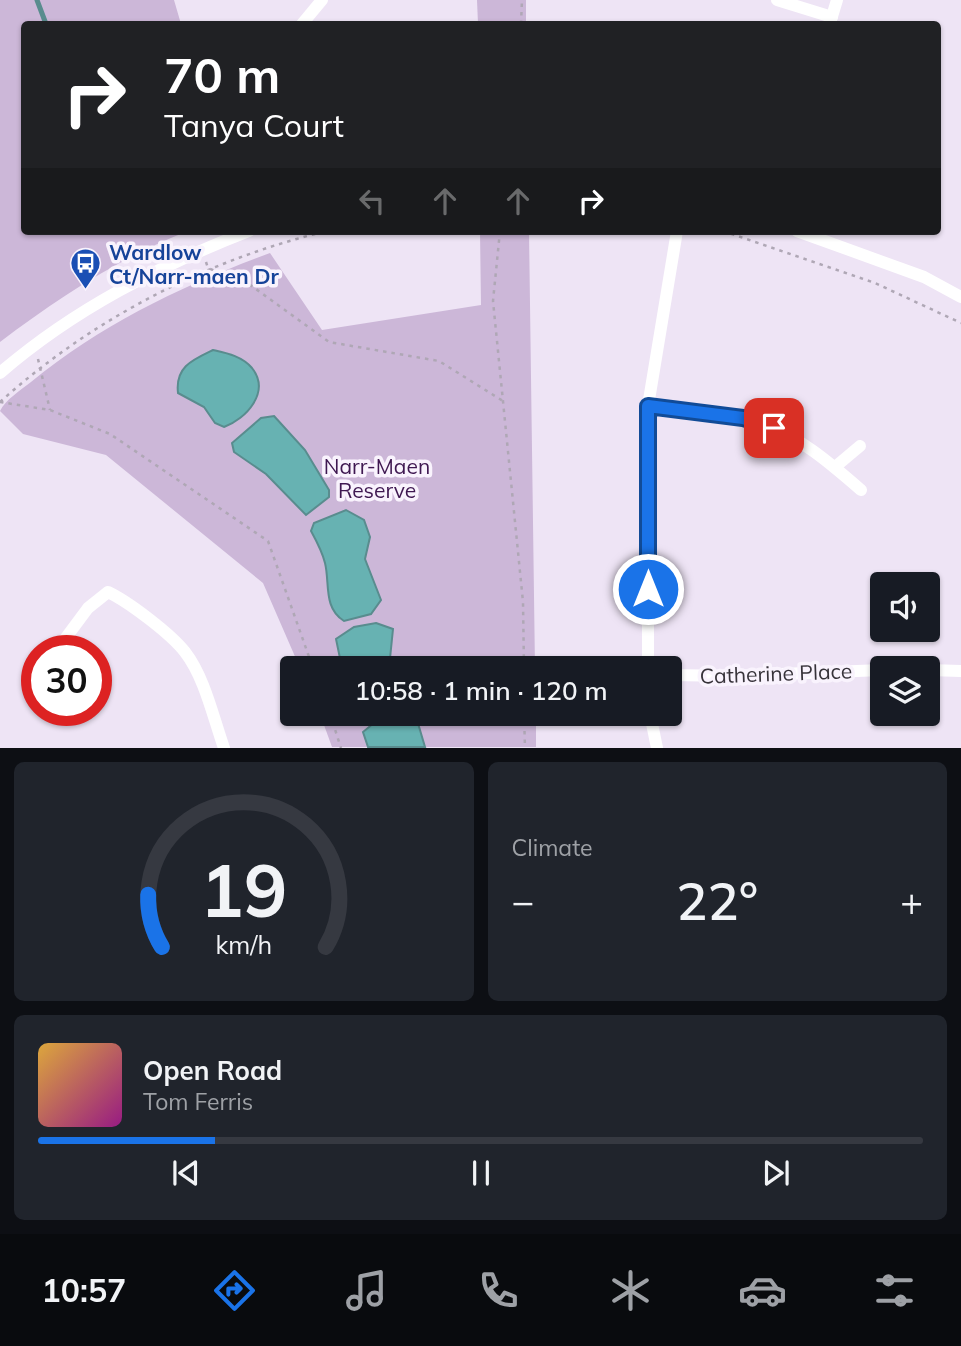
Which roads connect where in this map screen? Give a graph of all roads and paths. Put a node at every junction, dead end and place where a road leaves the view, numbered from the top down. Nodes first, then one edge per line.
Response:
1 (322, 0) edge
2 (522, 0) edge
3 (777, 0) edge
4 (837, 0) edge
5 (304, 21) edge
6 (521, 21) edge
7 (831, 21) edge
8 (239, 235) edge
9 (315, 235) edge
10 (500, 235) edge
11 (676, 235) edge
12 (735, 235) edge
13 (808, 235) edge
14 (202, 249) junction
15 (211, 269) junction
16 (961, 297) edge
17 (961, 323) edge
18 (35, 343) junction
19 (40, 367) junction
20 (0, 373) edge
21 (503, 401) junction
22 (0, 402) edge
23 (648, 406) junction
24 (50, 411) junction
25 (860, 446) dead end
26 (835, 467) junction
27 (861, 489) dead end
28 (68, 635) edge
29 (309, 656) edge
30 (524, 656) edge
31 (648, 656) edge
32 (940, 670) edge
33 (870, 671) edge
34 (961, 671) edge
35 (682, 675) edge
36 (334, 726) edge
37 (524, 726) edge
38 (653, 726) edge
39 (224, 747) edge
40 (341, 747) edge
41 (525, 747) edge
42 (657, 747) edge

1 - 5 street
2 - 6 path
3 - 7 street
4 - 7 street
8 - 14 street
9 - 15 path
10 - 21 path
11 - 23 street
12 - 17 path
13 - 16 street
14 - 15 path
14 - 18 street
15 - 19 path
15 - 21 path
18 - 19 path
18 - 20 street
19 - 22 path
19 - 24 path
21 - 30 path
22 - 24 path
23 - 26 street
23 - 31 street
24 - 29 path
25 - 26 street
26 - 27 street
28 - 39 street
32 - 34 street
33 - 35 street, Catherine Place
36 - 40 path
37 - 41 path
38 - 42 street

